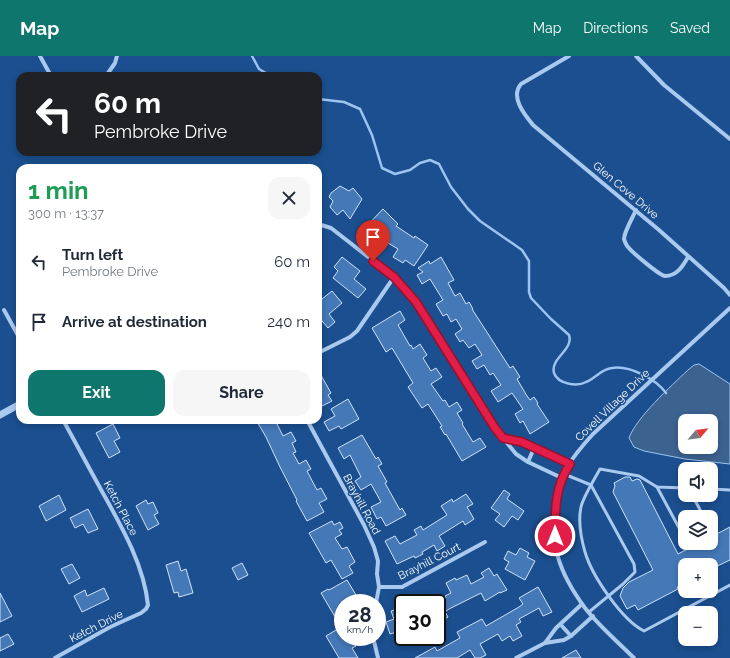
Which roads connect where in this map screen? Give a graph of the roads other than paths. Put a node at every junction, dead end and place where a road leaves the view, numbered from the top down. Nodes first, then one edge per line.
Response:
1 (40, 56) edge
2 (117, 56) edge
3 (569, 56) edge
4 (636, 56) edge
5 (49, 72) edge
6 (109, 72) edge
7 (730, 139) edge
8 (636, 210) junction
9 (322, 225) edge
10 (688, 257) junction
11 (394, 277) junction
12 (730, 295) edge
13 (730, 308) edge
14 (4, 310) dead end
15 (16, 332) edge
16 (322, 351) edge
17 (16, 406) edge
18 (0, 415) edge
19 (65, 424) edge
20 (309, 424) edge
21 (503, 438) junction
22 (534, 448) junction
23 (528, 462) junction
24 (570, 464) junction
25 (563, 476) junction
26 (591, 485) junction
27 (657, 487) junction
28 (678, 488) edge
29 (718, 489) edge
30 (730, 490) edge
31 (678, 526) edge
32 (485, 542) dead end
33 (730, 585) edge
34 (378, 587) junction
35 (377, 594) edge
36 (608, 595) junction
37 (582, 604) junction
38 (146, 609) joint
39 (589, 612) junction
40 (593, 616) junction
41 (561, 625) junction
42 (571, 636) junction
43 (545, 643) junction
44 (375, 646) edge
45 (55, 658) edge
46 (378, 658) edge
47 (516, 658) edge
48 (634, 658) edge

1 - 5 street
2 - 6 street
3 - 8 street, Glen Cove Drive
4 - 7 street
8 - 10 street, Glen Cove Drive
8 - 10 street
9 - 11 street
10 - 12 street, Glen Cove Drive
11 - 16 street
11 - 21 street
13 - 24 street, Covell Village Drive
14 - 15 street
17 - 18 street
19 - 38 street, Ketch Place
20 - 34 street, Brayhill Road
21 - 22 street
21 - 23 street
22 - 23 street
22 - 24 street
23 - 25 street
24 - 25 street, Covell Village Drive
25 - 26 lane
25 - 37 street, Covell Village Drive
26 - 27 lane
26 - 36 lane
26 - 36 lane
27 - 28 lane
27 - 31 lane
29 - 30 lane
32 - 34 street, Brayhill Court
33 - 36 lane
34 - 35 street, Brayhill Road
36 - 39 lane
37 - 39 street, Covell Village Drive
37 - 41 street
38 - 45 street, Ketch Drive
39 - 40 street, Covell Village Drive
40 - 42 street
40 - 48 street, Covell Village Drive
41 - 42 street
41 - 43 street
42 - 43 street
43 - 47 street
44 - 46 street

